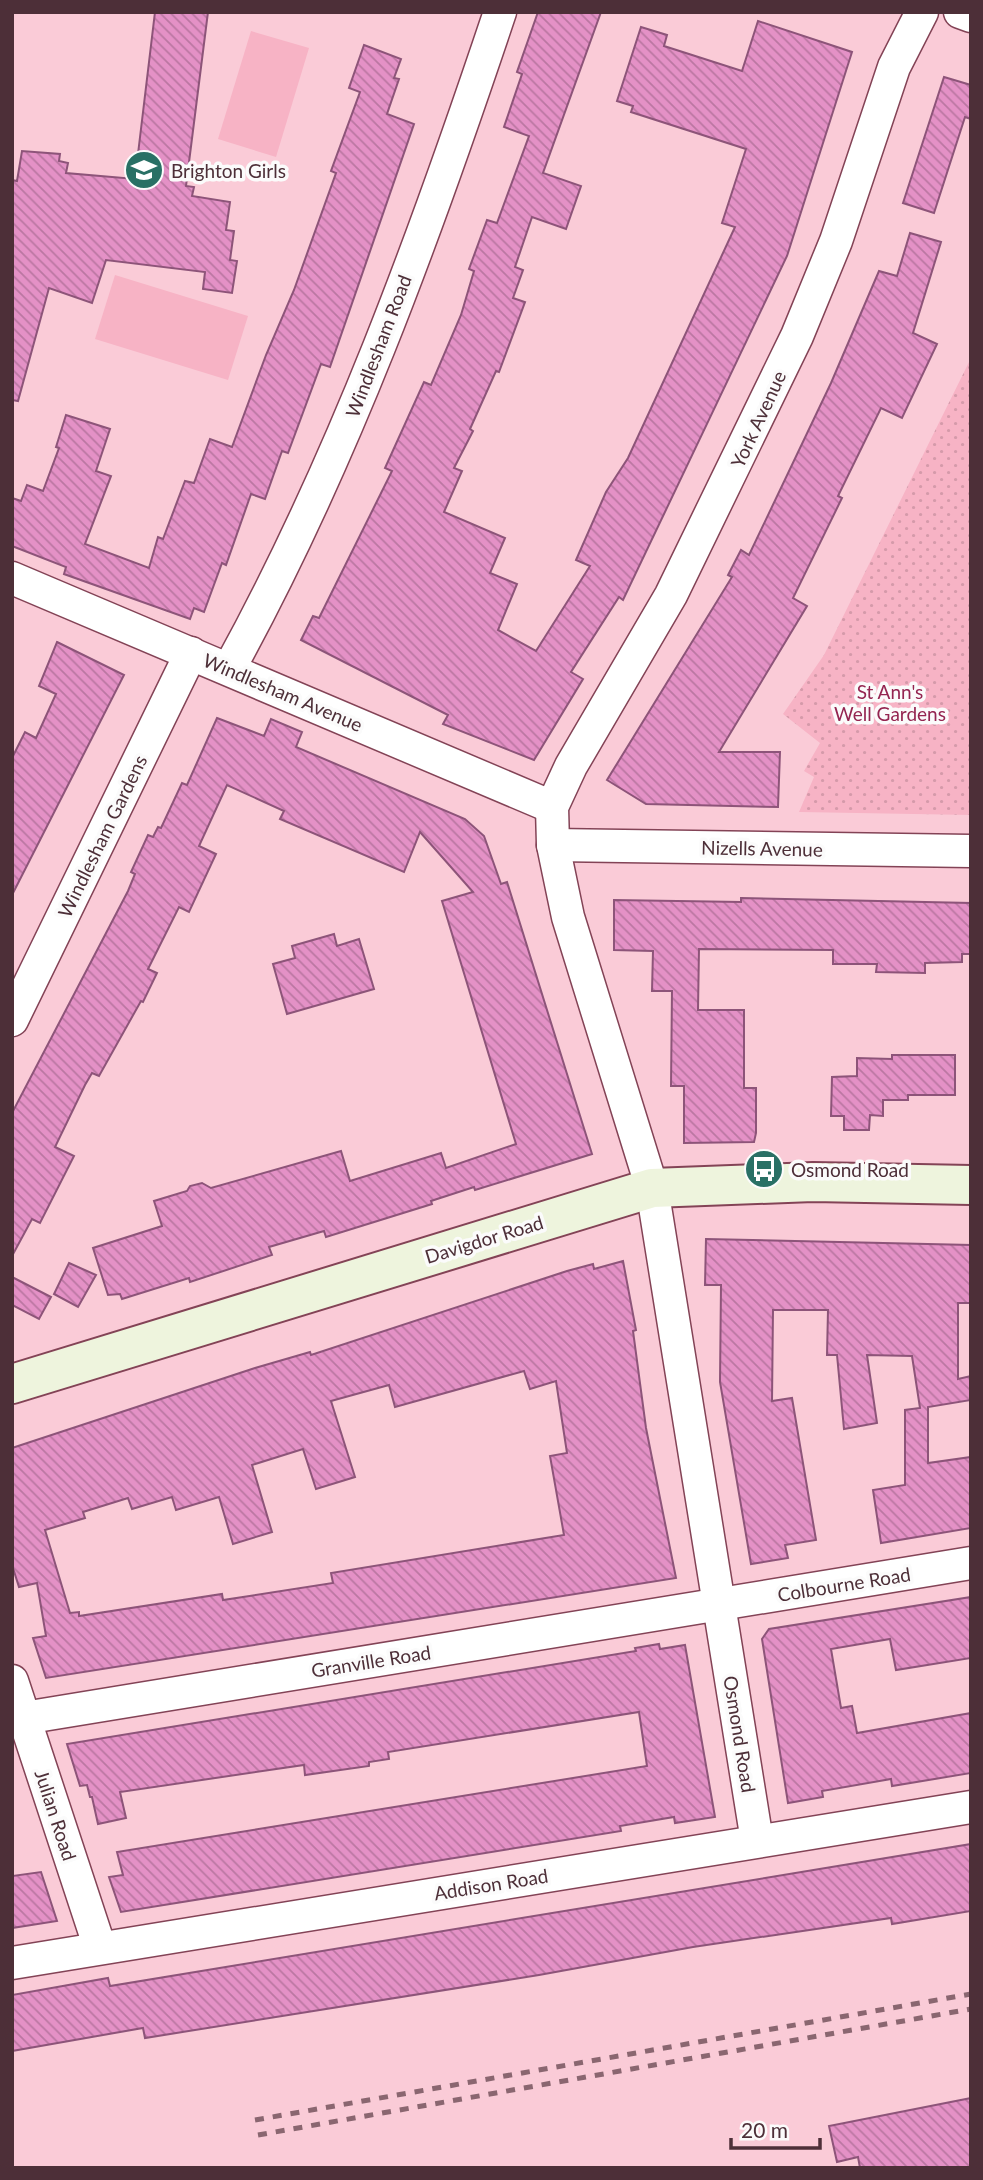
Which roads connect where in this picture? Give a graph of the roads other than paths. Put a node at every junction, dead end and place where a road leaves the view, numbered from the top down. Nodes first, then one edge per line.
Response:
1 (500, 12) edge
2 (922, 12) edge
3 (960, 12) edge
4 (971, 16) edge
5 (12, 578) edge
6 (191, 653) junction
7 (229, 669) junction
8 (552, 807) junction
9 (552, 845) junction
10 (971, 851) edge
11 (12, 1020) edge
12 (971, 1185) edge
13 (652, 1188) junction
14 (12, 1384) edge
15 (971, 1563) edge
16 (718, 1604) junction
17 (16, 1698) edge
18 (971, 1807) edge
19 (757, 1841) junction
20 (100, 1948) junction
21 (12, 1963) edge

1 - 7 street, Windlesham Road
2 - 8 street, York Avenue
3 - 4 street
5 - 6 street, Windlesham Avenue
6 - 7 street, Windlesham Avenue
6 - 11 street, Windlesham Gardens
7 - 8 street, Windlesham Avenue
8 - 9 street, Osmond Road
9 - 10 street, Nizells Avenue
9 - 13 street, Osmond Road
12 - 13 main road, Davigdor Road
13 - 14 main road, Davigdor Road
13 - 16 street, Osmond Road
15 - 16 street, Colbourne Road
16 - 17 street, Granville Road
16 - 19 street, Osmond Road
17 - 20 street, Julian Road
18 - 19 street, Addison Road
19 - 20 street, Addison Road
20 - 21 street, Addison Road

